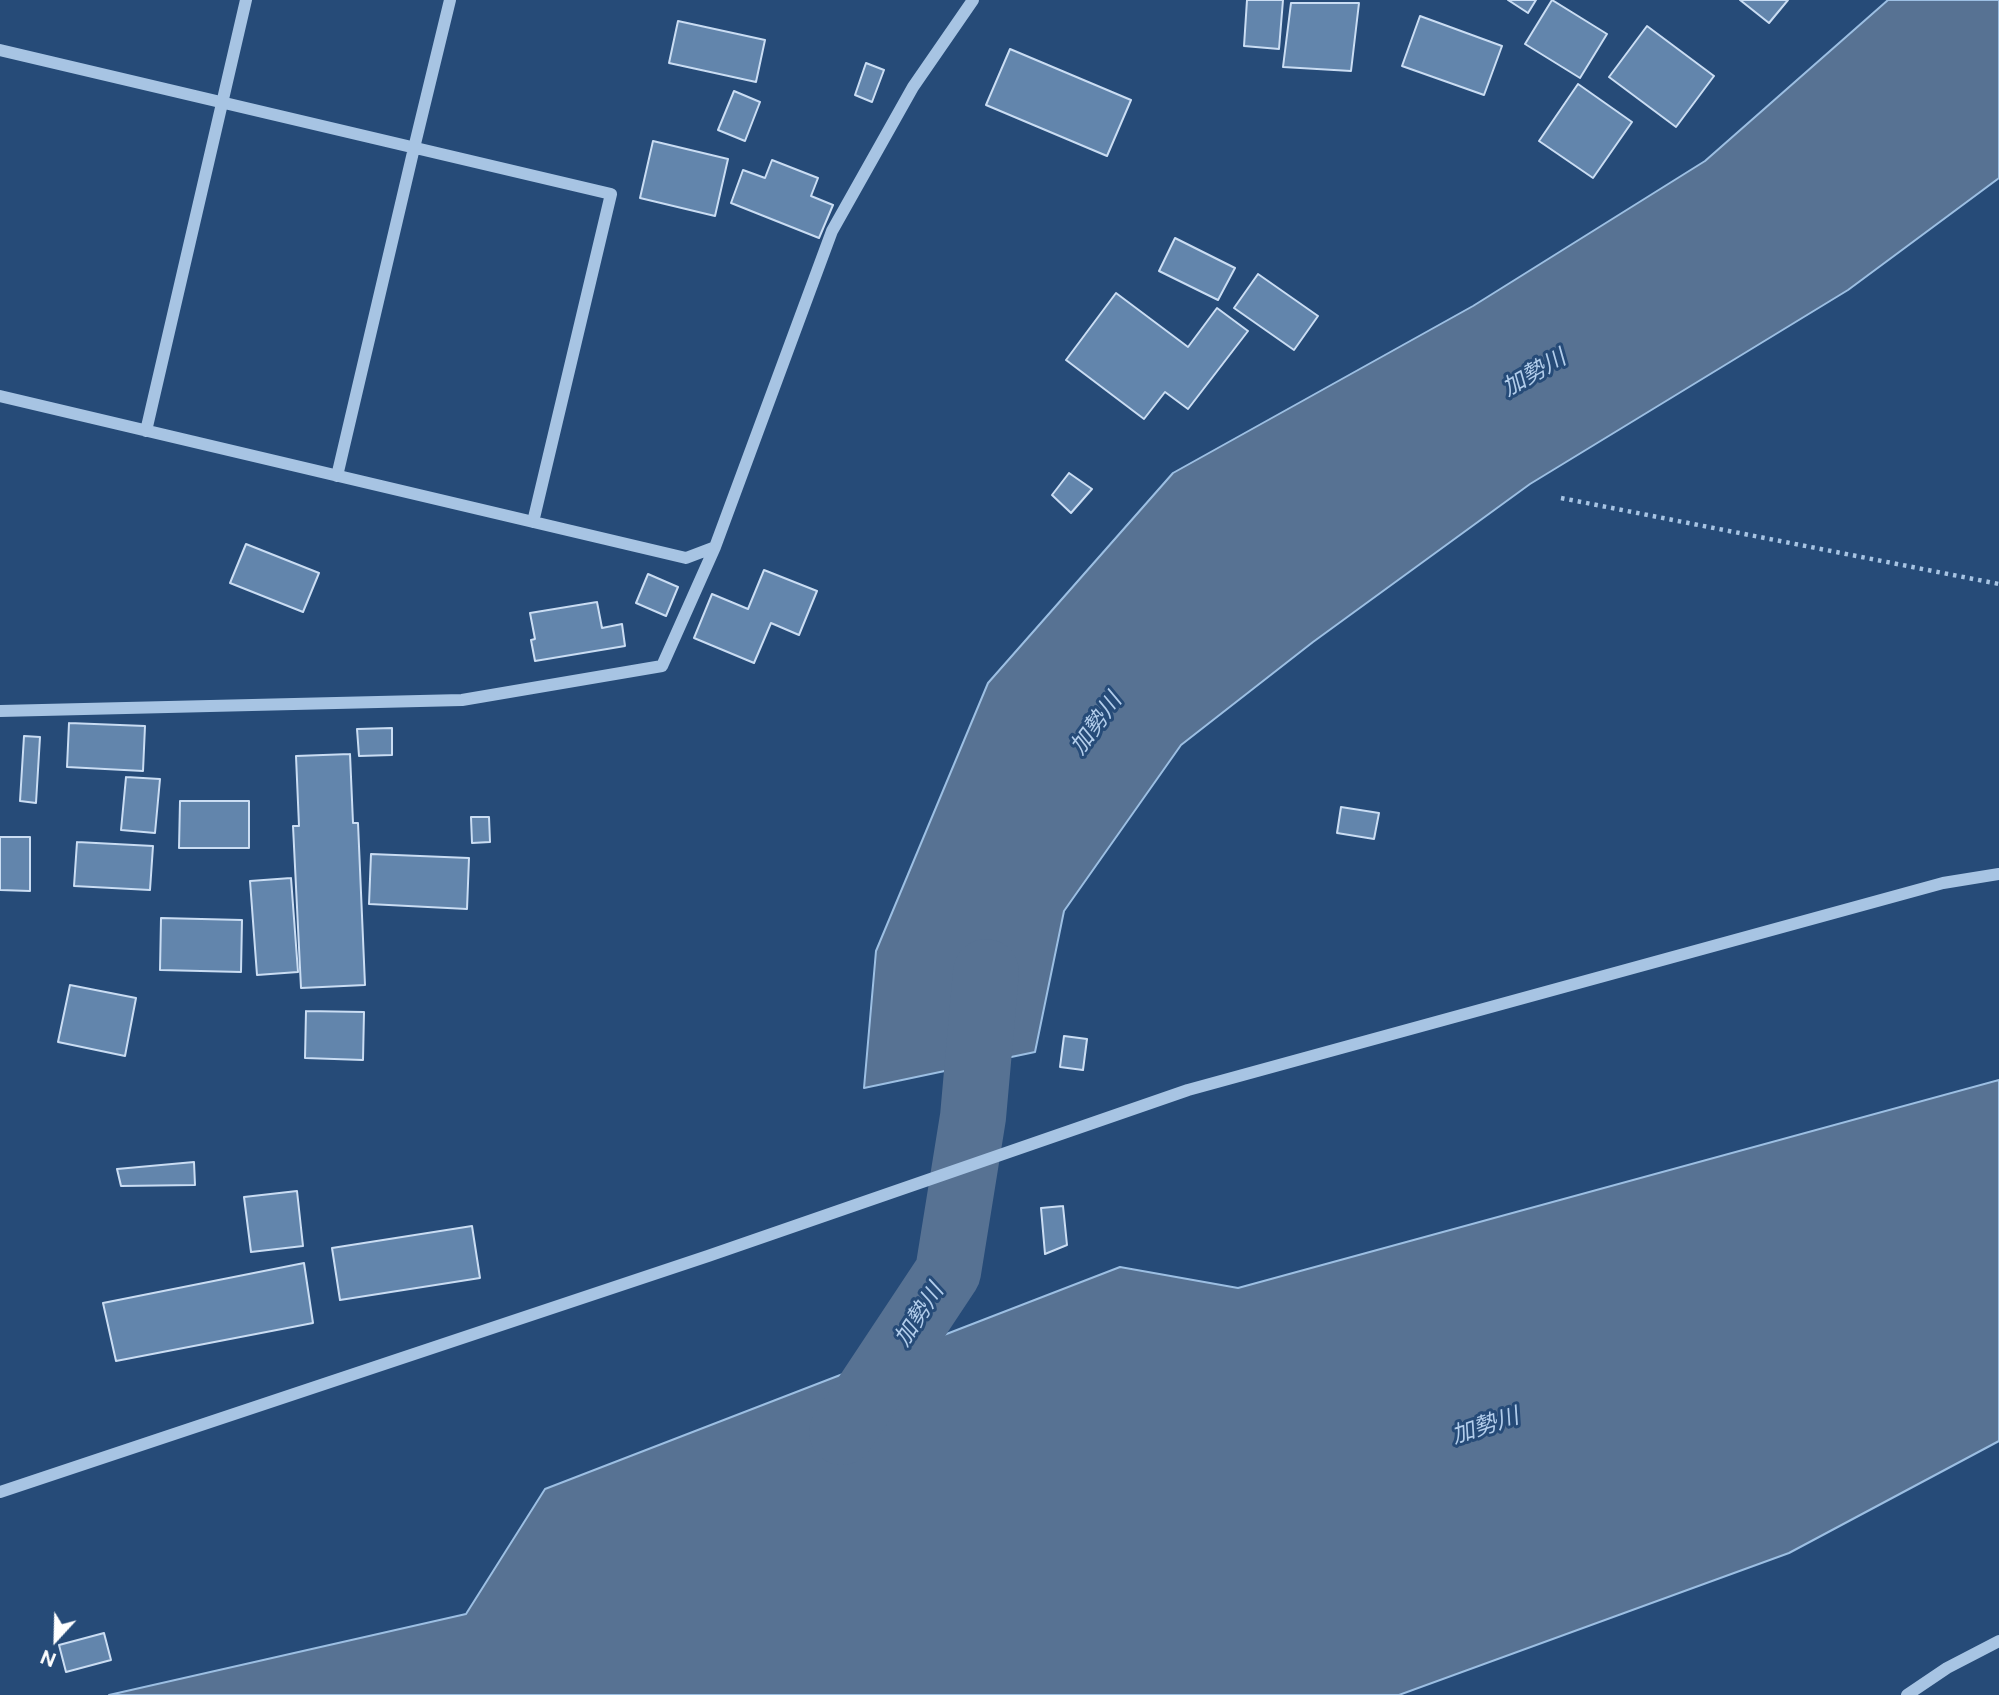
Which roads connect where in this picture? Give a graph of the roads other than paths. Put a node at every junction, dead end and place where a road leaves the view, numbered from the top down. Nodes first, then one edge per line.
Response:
1 (246, 0) edge
2 (450, 0) edge
3 (973, 0) edge
4 (0, 50) edge
5 (221, 102) junction
6 (414, 148) junction
7 (0, 396) edge
8 (146, 430) junction
9 (337, 476) junction
10 (534, 522) junction
11 (715, 547) junction
12 (0, 711) edge
13 (1999, 874) edge
14 (0, 1492) edge
15 (1999, 1641) edge
16 (1907, 1695) edge

1 - 5 street
2 - 6 street
3 - 11 street
4 - 5 street
5 - 6 street
5 - 8 street
6 - 9 street
6 - 10 street
7 - 8 street
8 - 9 street
9 - 10 street
10 - 11 street
11 - 12 street
13 - 14 street
15 - 16 street

